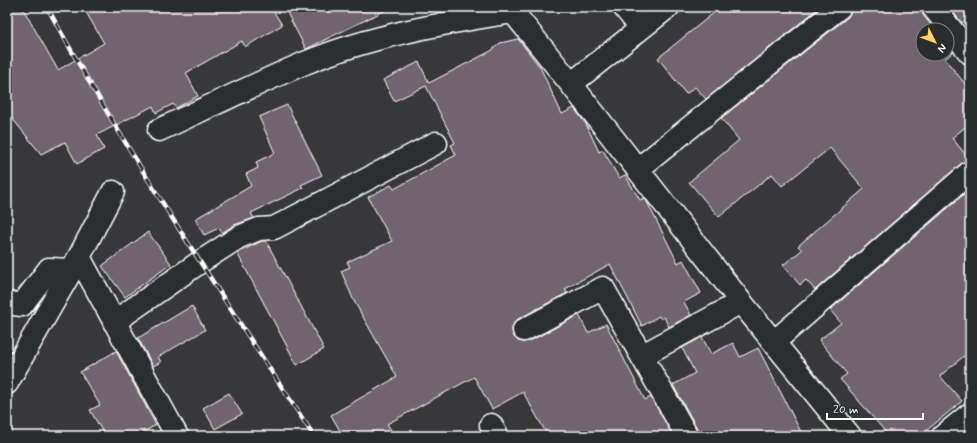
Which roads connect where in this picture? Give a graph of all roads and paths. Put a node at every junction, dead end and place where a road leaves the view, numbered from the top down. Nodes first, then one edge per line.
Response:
1 (624, 7) edge
2 (668, 7) edge
3 (840, 7) edge
4 (933, 7) edge
5 (511, 10) edge
6 (641, 28) junction
7 (970, 53) edge
8 (571, 84) junction
9 (159, 130) dead end
10 (436, 143) dead end
11 (638, 169) junction
12 (970, 172) edge
13 (114, 192) dead end
14 (75, 264) junction
15 (741, 302) junction
16 (7, 303) edge
17 (114, 322) junction
18 (524, 330) dead end
19 (774, 342) junction
20 (643, 355) junction
21 (7, 383) edge
22 (970, 414) edge
23 (178, 436) edge
24 (687, 436) edge
25 (850, 436) edge
26 (944, 436) edge

1 - 6 street
2 - 6 street
3 - 11 street
4 - 7 street
5 - 8 street
5 - 9 street
6 - 8 street
8 - 11 street
10 - 17 street
11 - 15 street
12 - 19 street
13 - 14 street
14 - 16 street
14 - 17 street
14 - 21 street
15 - 19 street
15 - 20 street
17 - 23 street
18 - 20 street
19 - 25 street
20 - 24 street
22 - 26 street

